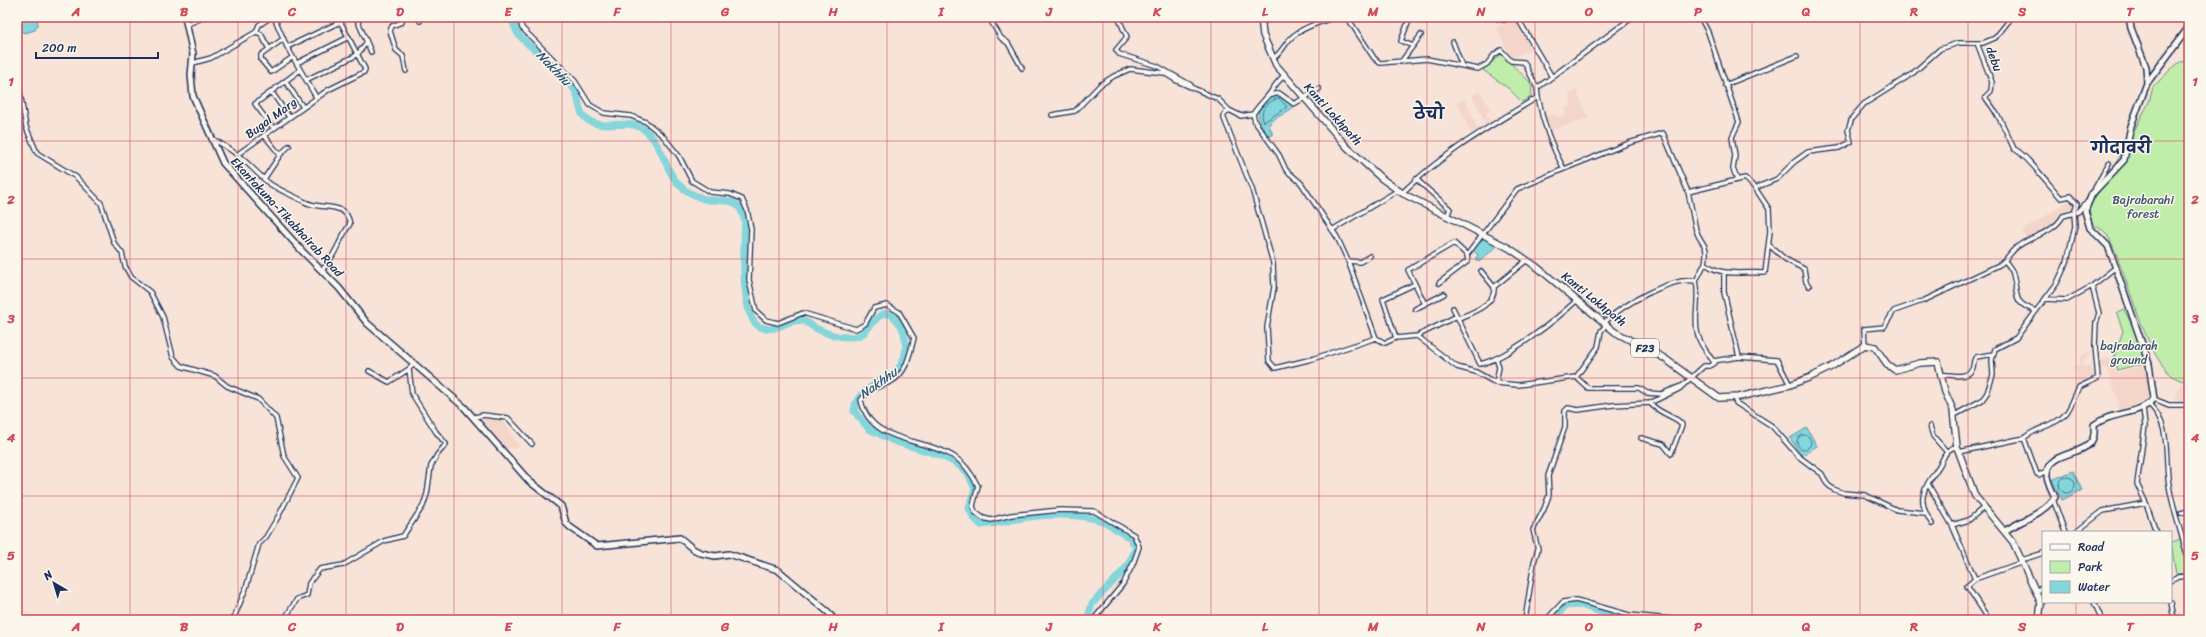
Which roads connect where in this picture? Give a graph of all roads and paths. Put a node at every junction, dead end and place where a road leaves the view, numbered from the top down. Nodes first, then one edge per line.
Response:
1 (185, 17) edge
2 (205, 17) edge
3 (272, 17) edge
4 (356, 17) edge
5 (401, 17) edge
6 (519, 17) edge
7 (999, 17) edge
8 (1118, 17) edge
9 (1273, 17) edge
10 (1335, 17) edge
11 (1347, 17) edge
12 (1410, 17) edge
13 (1493, 17) edge
14 (1510, 17) edge
15 (1517, 17) edge
16 (1633, 17) edge
17 (1700, 17) edge
18 (2012, 17) edge
19 (2129, 17) edge
20 (1261, 20) edge
21 (187, 24) junction
22 (2189, 27) edge
23 (256, 32) junction
24 (1421, 35) dead end
25 (349, 37) junction
26 (283, 39) junction
27 (1453, 42) dead end
28 (366, 43) junction
29 (1977, 43) junction
30 (1413, 46) junction
31 (287, 47) junction
32 (269, 49) junction
33 (371, 52) dead end
34 (357, 55) junction
35 (1797, 56) dead end
36 (293, 57) junction
37 (1273, 58) junction
38 (1401, 62) junction
39 (193, 63) junction
40 (296, 63) junction
41 (1462, 66) junction
42 (1022, 68) dead end
43 (300, 70) junction
44 (406, 71) dead end
45 (17, 75) edge
46 (1284, 75) junction
47 (1552, 77) junction
48 (306, 80) junction
49 (285, 81) junction
50 (2147, 84) junction
51 (1725, 85) junction
52 (1195, 87) junction
53 (1537, 88) junction
54 (1319, 89) dead end
55 (271, 92) junction
56 (316, 97) junction
57 (1266, 97) junction
58 (1538, 97) junction
59 (1304, 99) junction
60 (303, 107) junction
61 (1230, 110) junction
62 (1253, 114) junction
63 (1052, 115) dead end
64 (289, 117) junction
65 (273, 128) junction
66 (264, 135) junction
67 (213, 139) junction
68 (289, 146) dead end
69 (238, 154) junction
70 (280, 155) junction
71 (2110, 163) dead end
72 (1564, 169) junction
73 (264, 178) junction
74 (1416, 179) junction
75 (1737, 179) junction
76 (1755, 188) junction
77 (1400, 192) junction
78 (1688, 192) junction
79 (2074, 213) junction
80 (1447, 216) junction
81 (1332, 230) junction
82 (1484, 235) junction
83 (1769, 245) junction
84 (1370, 256) dead end
85 (1467, 257) junction
86 (1528, 260) junction
87 (1348, 261) junction
88 (2005, 261) junction
89 (1705, 263) junction
90 (2116, 267) junction
91 (322, 270) junction
92 (1481, 271) dead end
93 (1724, 273) junction
94 (1696, 281) junction
95 (1439, 283) dead end
96 (1415, 284) junction
97 (1809, 286) dead end
98 (2092, 286) junction
99 (1494, 287) junction
100 (1444, 294) dead end
101 (2045, 299) junction
102 (1577, 300) junction
103 (1425, 304) junction
104 (1453, 308) dead end
105 (1415, 309) dead end
106 (2036, 311) junction
107 (1458, 317) junction
108 (1605, 324) junction
109 (1417, 336) junction
110 (1376, 338) junction
111 (1396, 338) junction
112 (1865, 345) junction
113 (1993, 354) junction
114 (1739, 357) junction
115 (1496, 358) junction
116 (1714, 361) junction
117 (410, 362) junction
118 (409, 369) junction
119 (369, 371) dead end
120 (1940, 375) junction
121 (1576, 377) junction
122 (1691, 377) junction
123 (1496, 382) junction
124 (1683, 385) junction
125 (1790, 385) junction
126 (1734, 398) junction
127 (2154, 399) junction
128 (1650, 403) junction
129 (2149, 404) junction
130 (2189, 405) edge
131 (2143, 408) junction
132 (1953, 416) junction
133 (475, 417) junction
134 (1930, 426) dead end
135 (1641, 438) dead end
136 (2024, 438) junction
137 (532, 444) dead end
138 (1958, 450) junction
139 (1946, 452) junction
140 (2047, 473) junction
141 (1928, 484) junction
142 (2053, 499) junction
143 (2146, 503) junction
144 (1983, 508) junction
145 (2189, 511) edge
146 (1924, 513) junction
147 (2181, 513) dead end
148 (1932, 524) dead end
149 (1952, 525) junction
150 (2005, 531) junction
151 (2065, 531) edge
152 (2077, 531) edge
153 (2156, 531) edge
154 (2042, 553) edge
155 (2023, 561) junction
156 (2189, 563) edge
157 (2189, 576) edge
158 (1975, 579) junction
159 (2172, 580) edge
160 (2042, 588) edge
161 (2036, 590) junction
162 (2094, 603) edge
163 (2171, 603) edge
164 (233, 620) edge
165 (284, 620) edge
166 (834, 620) edge
167 (1093, 620) edge
168 (1525, 620) edge
169 (1546, 620) edge
170 (1681, 620) edge
171 (1984, 620) edge
172 (2039, 620) edge
173 (2102, 620) edge
174 (2174, 620) edge

1 - 21 main road, Ekantakuna-Tikabhairab Road
2 - 21 street
3 - 23 street
3 - 26 street
4 - 28 street
5 - 44 street
6 - 167 street
7 - 42 street
8 - 52 street
9 - 20 street
10 - 37 street
11 - 38 street
12 - 30 street
13 - 14 street
15 - 47 street
16 - 47 street
17 - 51 street
18 - 29 street
19 - 50 main road
20 - 37 main road, Kanti Lokhpath / F23
21 - 39 main road, Ekantakuna-Tikabhairab Road
22 - 50 main road
23 - 32 street
23 - 39 street
24 - 30 street
25 - 31 street, Bugal Marg
25 - 34 street, Bugal Marg
25 - 40 street
26 - 31 street
26 - 32 street
27 - 41 street
28 - 33 street
28 - 34 street
29 - 76 street
29 - 79 street, debu
30 - 38 street
31 - 36 street
32 - 36 street
34 - 48 street
34 - 56 street, Bugal Marg
35 - 51 street
36 - 40 street
37 - 46 main road, Kanti Lokhpath / F23
38 - 41 street
39 - 67 main road, Ekantakuna-Tikabhairab Road
40 - 43 street
41 - 53 street
43 - 48 street
43 - 49 street
45 - 164 street
46 - 57 street
46 - 59 main road, Kanti Lokhpath / F23
47 - 53 street
48 - 56 street
49 - 55 street
49 - 60 street
50 - 90 main road
51 - 75 street
52 - 61 street
52 - 63 street
53 - 58 street
54 - 59 street
55 - 64 street
55 - 65 street
56 - 60 street, Bugal Marg
57 - 59 street
57 - 62 street
58 - 72 street
58 - 74 street
59 - 77 main road, Kanti Lokhpath / F23
60 - 64 street, Bugal Marg
61 - 62 street
61 - 110 street
62 - 81 street
64 - 65 street, Bugal Marg
65 - 66 street, Bugal Marg
66 - 69 street, Bugal Marg
66 - 70 street
67 - 69 street
67 - 91 main road, Ekantakuna-Tikabhairab Road
68 - 70 street
69 - 73 street
70 - 73 street
71 - 79 street
72 - 78 street
72 - 82 street
73 - 91 street
74 - 77 street
74 - 80 street
75 - 76 street
75 - 78 street
76 - 83 street
77 - 80 main road, Kanti Lokhpath / F23
77 - 81 street
78 - 89 street
79 - 88 street
79 - 101 street
80 - 82 main road, Kanti Lokhpath / F23
81 - 87 street
82 - 85 street
82 - 86 main road, Kanti Lokhpath / F23
83 - 93 street
83 - 97 street
84 - 87 street
85 - 95 street
85 - 96 street
86 - 99 street
86 - 102 main road, Kanti Lokhpath / F23
87 - 110 street
88 - 106 street
88 - 112 street
89 - 93 street
89 - 94 street
90 - 98 street
90 - 127 main road
91 - 117 main road, Ekantakuna-Tikabhairab Road
92 - 99 street
93 - 114 street
94 - 108 street
94 - 116 street
96 - 103 street
96 - 111 street
98 - 101 street
98 - 136 street
99 - 107 street
100 - 103 street
101 - 106 street
102 - 108 main road, Kanti Lokhpath / F23
102 - 115 street
103 - 105 street
104 - 107 street
106 - 113 street
107 - 109 street
107 - 115 street
108 - 121 street
108 - 122 main road, Kanti Lokhpath / F23
109 - 111 street
109 - 123 street
110 - 111 street
112 - 120 main road
112 - 125 main road, Kanti Lokhpath / F23
113 - 120 street
113 - 132 street
114 - 116 street
114 - 125 street
115 - 123 street
116 - 122 street
117 - 118 street
117 - 133 main road, Ekantakuna-Tikabhairab Road
118 - 119 street
118 - 165 street
120 - 132 main road
121 - 123 street
121 - 124 street
122 - 124 street
122 - 126 main road, Kanti Lokhpath / F23
124 - 128 street
125 - 126 main road, Kanti Lokhpath / F23
126 - 146 street
127 - 129 main road
127 - 130 street
128 - 135 street
128 - 168 street
129 - 131 main road
129 - 156 street
131 - 140 main road
131 - 143 street
132 - 138 main road
133 - 137 street
133 - 166 main road, Ekantakuna-Tikabhairab Road
134 - 139 street
136 - 138 street
136 - 140 street
138 - 139 street
138 - 144 main road
139 - 141 street
140 - 142 main road
141 - 146 street
141 - 149 street
142 - 150 main road
142 - 151 street
143 - 152 street
143 - 153 street
144 - 149 street
144 - 150 main road
145 - 147 street
146 - 148 street
149 - 158 street
150 - 155 main road
154 - 155 street
155 - 158 street
155 - 161 main road
157 - 159 street
158 - 171 street
160 - 161 street
161 - 172 main road
162 - 173 street
163 - 174 street
169 - 170 street

